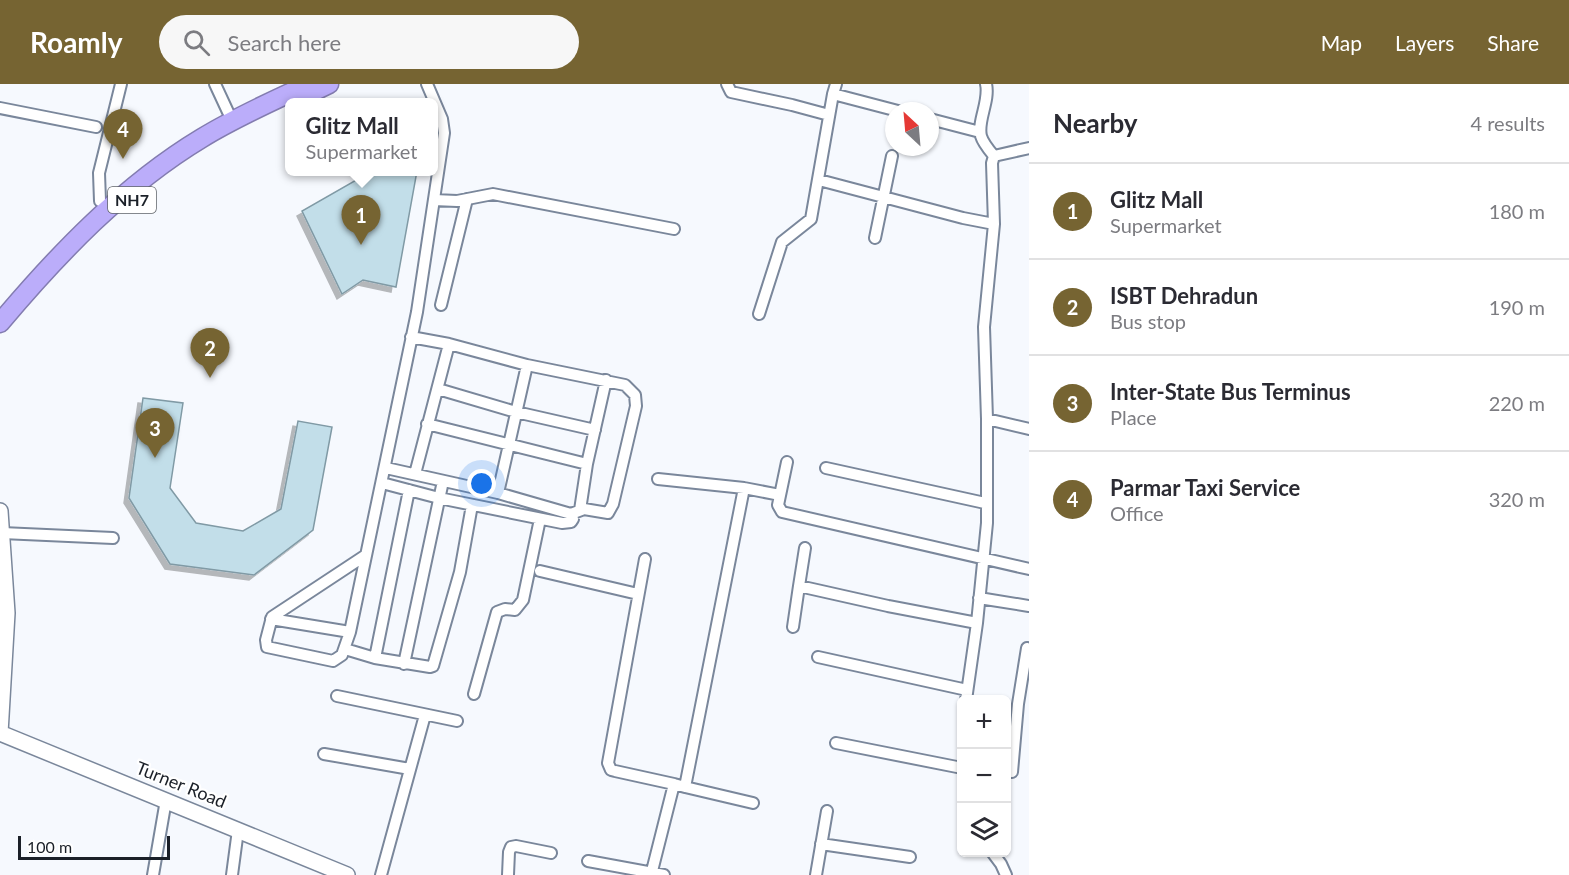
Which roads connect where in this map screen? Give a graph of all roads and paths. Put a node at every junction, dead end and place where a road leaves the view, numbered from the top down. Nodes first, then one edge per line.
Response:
1 (121, 84) edge
2 (214, 84) edge
3 (284, 84) edge
4 (309, 84) edge
5 (329, 84) edge
6 (427, 84) edge
7 (727, 84) edge
8 (986, 84) edge
9 (835, 89) edge
10 (300, 98) edge
11 (433, 98) edge
12 (285, 106) edge
13 (885, 106) edge
14 (0, 108) edge
15 (438, 111) edge
16 (228, 112) junction
17 (829, 116) junction
18 (939, 121) edge
19 (96, 127) dead end
20 (980, 132) junction
21 (1029, 148) edge
22 (892, 156) dead end
23 (994, 156) junction
24 (438, 170) edge
25 (437, 176) edge
26 (819, 180) junction
27 (884, 197) junction
28 (467, 199) junction
29 (434, 200) junction
30 (100, 201) junction
31 (994, 224) junction
32 (674, 229) dead end
33 (874, 238) dead end
34 (441, 305) dead end
35 (0, 307) edge
36 (759, 314) dead end
37 (0, 325) edge
38 (411, 337) junction
39 (449, 344) junction
40 (527, 365) junction
41 (606, 380) junction
42 (438, 389) junction
43 (516, 412) junction
44 (987, 419) junction
45 (428, 424) junction
46 (1029, 429) edge
47 (595, 430) junction
48 (508, 444) junction
49 (787, 462) dead end
50 (587, 464) junction
51 (386, 468) junction
52 (826, 468) dead end
53 (415, 474) junction
54 (658, 478) dead end
55 (443, 481) junction
56 (382, 483) junction
57 (744, 488) junction
58 (409, 490) junction
59 (503, 495) junction
60 (780, 495) junction
61 (440, 498) junction
62 (985, 503) junction
63 (472, 505) junction
64 (0, 511) edge
65 (505, 512) junction
66 (576, 512) junction
67 (540, 519) junction
68 (2, 533) junction
69 (113, 538) dead end
70 (805, 548) dead end
71 (366, 555) junction
72 (983, 558) junction
73 (645, 559) dead end
74 (1029, 568) edge
75 (540, 571) dead end
76 (799, 586) junction
77 (638, 594) junction
78 (979, 598) junction
79 (1029, 606) edge
80 (271, 619) junction
81 (977, 623) junction
82 (793, 627) dead end
83 (350, 632) junction
84 (1027, 648) dead end
85 (345, 649) junction
86 (818, 657) dead end
87 (375, 658) junction
88 (404, 664) junction
89 (474, 694) dead end
90 (966, 695) edge
91 (337, 696) dead end
92 (1024, 705) edge
93 (425, 715) junction
94 (458, 721) dead end
95 (0, 733) edge
96 (836, 743) dead end
97 (324, 754) dead end
98 (957, 767) edge
99 (410, 769) junction
100 (1012, 772) dead end
101 (674, 784) junction
102 (685, 787) junction
103 (166, 801) junction
104 (753, 803) dead end
105 (827, 811) dead end
106 (238, 830) junction
107 (821, 844) junction
108 (551, 853) dead end
109 (910, 857) dead end
110 (996, 857) edge
111 (588, 861) dead end
112 (651, 874) edge
113 (153, 875) edge
114 (232, 875) edge
115 (347, 875) edge
116 (381, 875) edge
117 (508, 875) edge
118 (664, 875) edge
119 (816, 875) edge
120 (1006, 875) edge

1 - 30 street
2 - 16 street
3 - 16 highway, NH7
4 - 37 highway
5 - 10 highway, NH7
6 - 11 street
7 - 17 street
8 - 20 street
9 - 13 street
9 - 17 street
12 - 37 highway, NH7
14 - 19 street
15 - 24 street
16 - 30 highway, NH7
17 - 26 street
18 - 20 street
20 - 23 street
21 - 23 street
22 - 27 street
23 - 31 street
25 - 29 street
26 - 27 street
26 - 36 street
27 - 31 street
27 - 33 street
28 - 29 street
28 - 32 street
28 - 34 street
29 - 38 street
30 - 35 highway, NH7
31 - 44 street
38 - 39 street
38 - 51 street
39 - 40 street
39 - 42 street
40 - 41 street
40 - 43 street
41 - 47 street
41 - 66 street
42 - 43 street
42 - 45 street
43 - 47 street
43 - 48 street
44 - 46 street
44 - 62 street
45 - 48 street
45 - 53 street
47 - 50 street
48 - 50 street
48 - 59 street
49 - 60 street
50 - 66 street
51 - 53 street
51 - 56 street
52 - 62 street
53 - 55 street
54 - 57 street
55 - 59 street
55 - 61 street
56 - 58 street
56 - 71 street
57 - 60 street
57 - 102 street
58 - 61 street
58 - 87 street
59 - 65 street
59 - 66 street
60 - 72 street
61 - 63 street
61 - 88 street
62 - 72 street
63 - 65 street
63 - 88 street
64 - 68 main road
65 - 67 street
66 - 67 street
67 - 89 street
68 - 69 street
68 - 95 main road
70 - 76 street
71 - 80 street
71 - 83 street
72 - 74 street
72 - 78 street
73 - 77 street
75 - 77 street
76 - 81 street
76 - 82 street
77 - 101 street
78 - 79 street
78 - 81 street
80 - 83 street
80 - 85 street
81 - 90 street
83 - 85 street
84 - 92 street
85 - 87 street
86 - 90 street
87 - 88 street
91 - 93 street
92 - 100 street
93 - 94 street
93 - 99 street
95 - 103 main road, Turner Road
96 - 98 street
97 - 99 street
99 - 116 street
101 - 102 street
101 - 112 street
102 - 104 street
103 - 106 main road, Turner Road
103 - 113 street
105 - 107 street
106 - 114 street
106 - 115 main road, Turner Road
107 - 109 street
107 - 119 street
108 - 117 street
110 - 120 street
111 - 112 street
112 - 118 street

